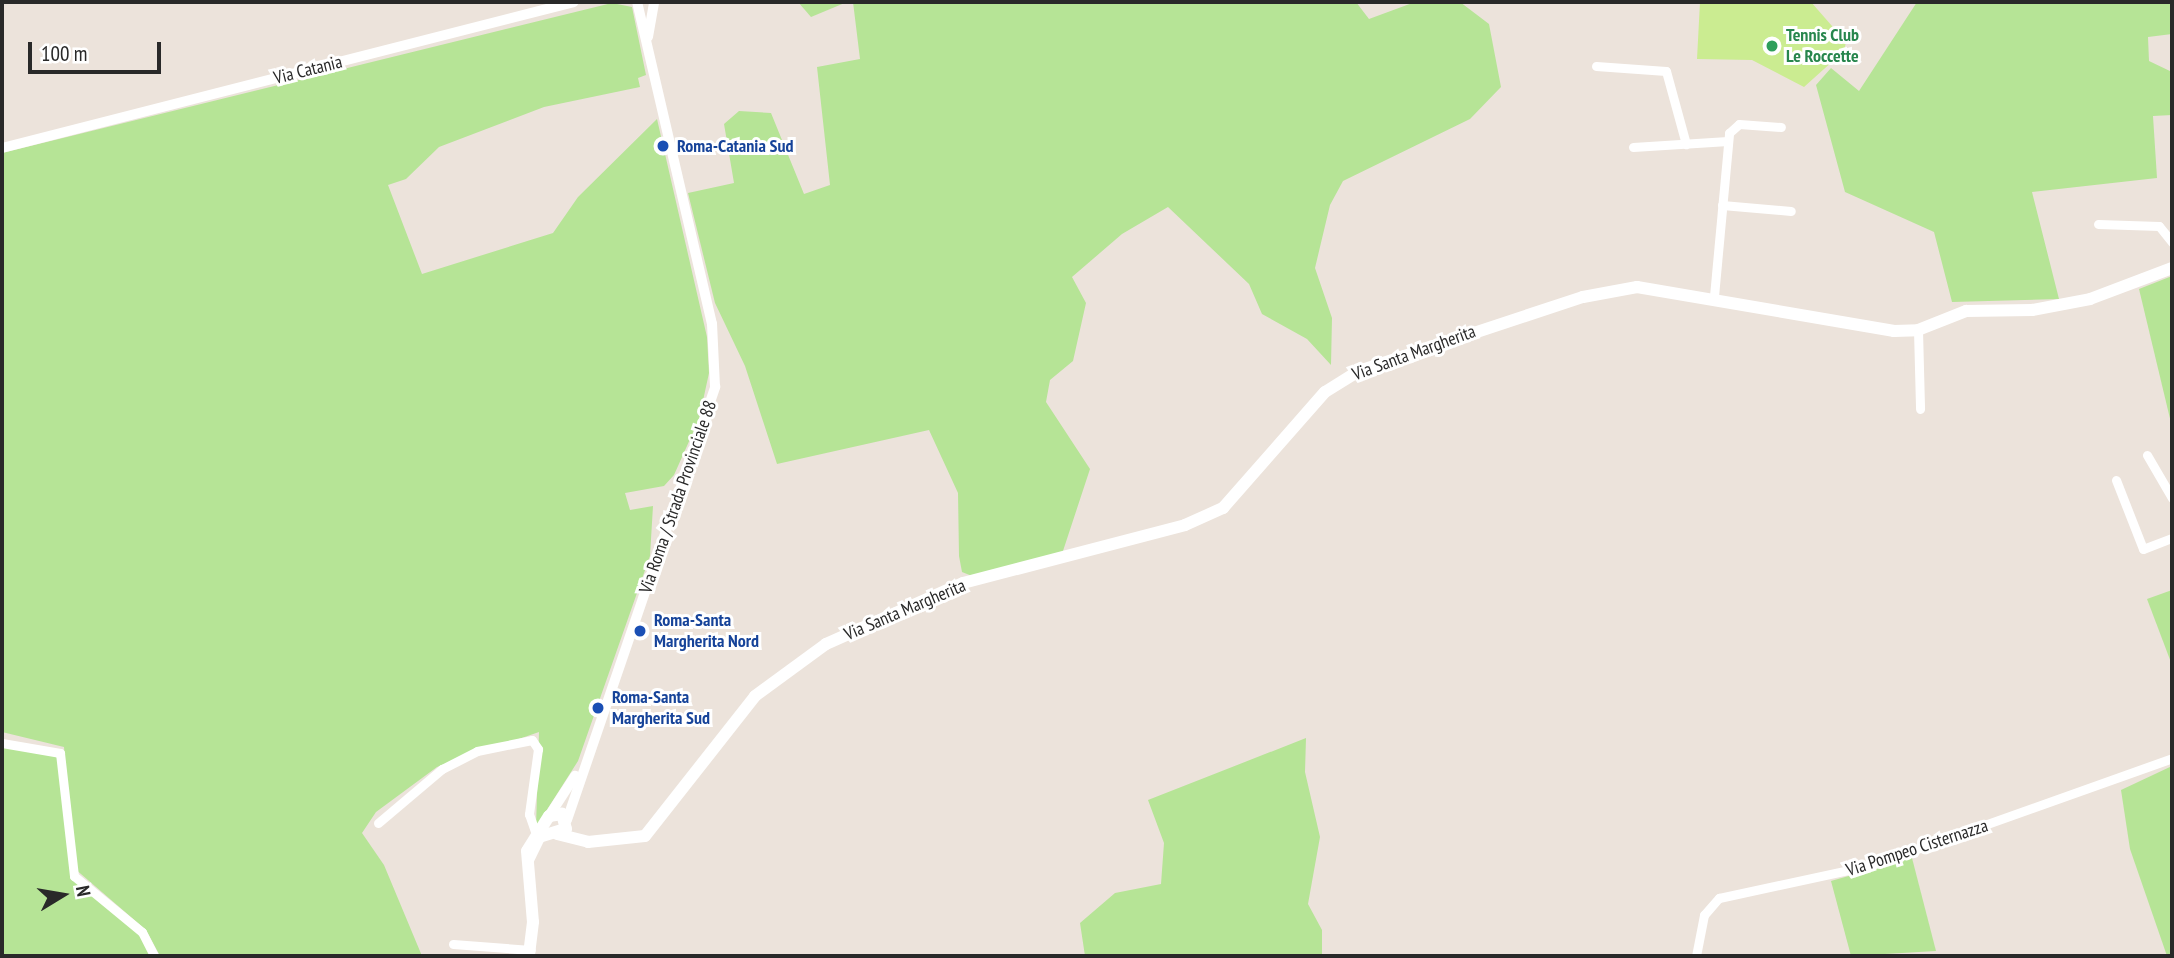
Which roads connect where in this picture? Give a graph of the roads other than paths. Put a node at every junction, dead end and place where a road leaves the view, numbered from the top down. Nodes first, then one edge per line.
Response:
1 (574, 2) edge
2 (654, 2) edge
3 (638, 3) edge
4 (1596, 66) dead end
5 (651, 67) junction
6 (1781, 127) dead end
7 (1728, 141) junction
8 (1686, 144) junction
9 (1633, 147) dead end
10 (2, 148) edge
11 (1722, 205) junction
12 (1791, 211) dead end
13 (2098, 224) dead end
14 (2172, 242) edge
15 (2172, 268) edge
16 (1714, 296) junction
17 (1918, 330) junction
18 (1920, 409) dead end
19 (2147, 455) dead end
20 (2116, 480) dead end
21 (2172, 498) edge
22 (2172, 538) edge
23 (2, 743) edge
24 (587, 755) junction
25 (2172, 758) edge
26 (548, 817) junction
27 (567, 821) junction
28 (379, 823) dead end
29 (535, 831) junction
30 (554, 833) junction
31 (601, 842) junction
32 (528, 860) junction
33 (453, 944) dead end
34 (530, 953) edge
35 (154, 956) edge
36 (1696, 956) edge

1 - 10 street, Via Catania
2 - 3 street
2 - 5 street
3 - 5 street
4 - 8 street
5 - 24 street, Via Roma / Strada Provinciale 88
6 - 7 street
7 - 8 street
7 - 11 street
8 - 9 street
11 - 12 street
11 - 16 street
13 - 14 street
15 - 17 main road, Via Santa Margherita
16 - 17 main road, Via Santa Margherita
16 - 31 main road, Via Santa Margherita
17 - 18 street
19 - 21 street
20 - 22 street
23 - 35 street
24 - 26 street
24 - 27 street
25 - 36 street, Via Pompeo Cisternazza
26 - 27 main road
26 - 29 main road
26 - 30 main road
27 - 30 main road
27 - 31 main road
28 - 29 street
29 - 32 main road
30 - 31 main road, Via Santa Margherita
30 - 32 main road
32 - 34 main road
33 - 34 street

